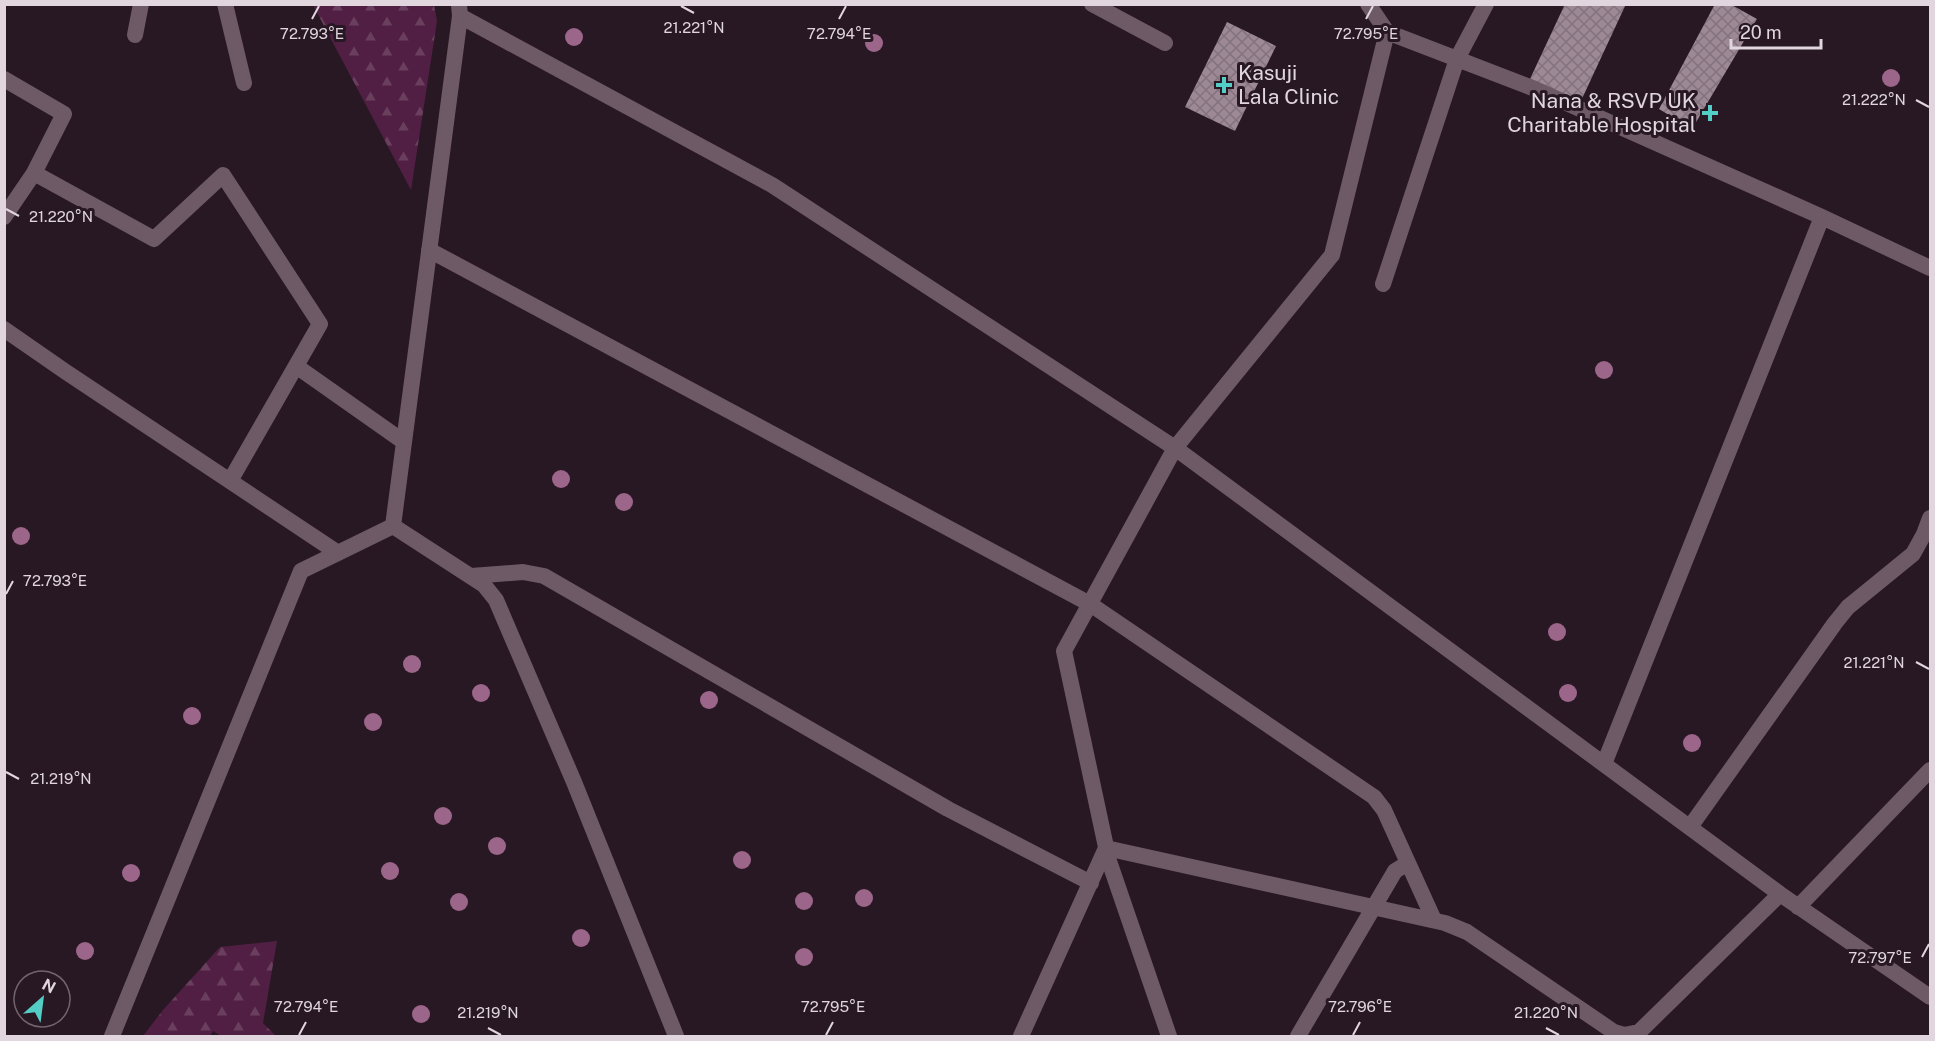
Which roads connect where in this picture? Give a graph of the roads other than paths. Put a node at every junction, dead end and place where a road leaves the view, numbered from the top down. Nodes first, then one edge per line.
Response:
1 (141, 4) edge
2 (225, 4) edge
3 (1092, 4) edge
4 (1368, 4) edge
5 (1486, 4) edge
6 (459, 10) edge
7 (1387, 32) junction
8 (135, 35) dead end
9 (1165, 44) dead end
10 (1457, 59) junction
11 (4, 79) edge
12 (244, 83) dead end
13 (34, 173) junction
14 (4, 217) edge
15 (1822, 217) junction
16 (429, 250) junction
17 (1930, 268) edge
18 (1383, 284) dead end
19 (4, 329) edge
20 (296, 366) junction
21 (404, 442) junction
22 (1175, 448) junction
23 (230, 481) junction
24 (1930, 518) edge
25 (393, 526) junction
26 (338, 553) junction
27 (471, 576) junction
28 (1090, 604) junction
29 (1604, 764) junction
30 (1930, 770) edge
31 (1690, 827) junction
32 (1106, 848) junction
33 (1408, 864) junction
34 (1091, 883) junction
35 (1780, 894) junction
36 (1374, 907) junction
37 (1798, 907) junction
38 (1434, 920) junction
39 (1930, 997) edge
40 (112, 1036) edge
41 (676, 1036) edge
42 (1021, 1036) edge
43 (1169, 1036) edge
44 (1298, 1036) edge
45 (1624, 1036) edge

1 - 8 street
2 - 12 street
3 - 9 street
4 - 7 street
5 - 10 street
6 - 16 street
6 - 22 street
7 - 10 street
7 - 22 street
10 - 15 street
10 - 18 street
11 - 13 street
13 - 14 street
13 - 20 street
15 - 17 street
15 - 29 street
16 - 21 street
16 - 28 street
19 - 23 street
20 - 21 street
20 - 23 street
21 - 25 street
22 - 28 street
22 - 29 street
23 - 26 street
24 - 31 street
25 - 26 street
25 - 27 street
26 - 40 street
27 - 34 street
27 - 41 street
28 - 32 street
28 - 33 street
29 - 31 street
30 - 37 street
31 - 35 street
32 - 34 street
32 - 36 street
32 - 43 street
33 - 36 street
33 - 38 street
34 - 42 street
35 - 37 street
35 - 45 street
36 - 38 street
36 - 44 street
37 - 39 street
38 - 45 street

